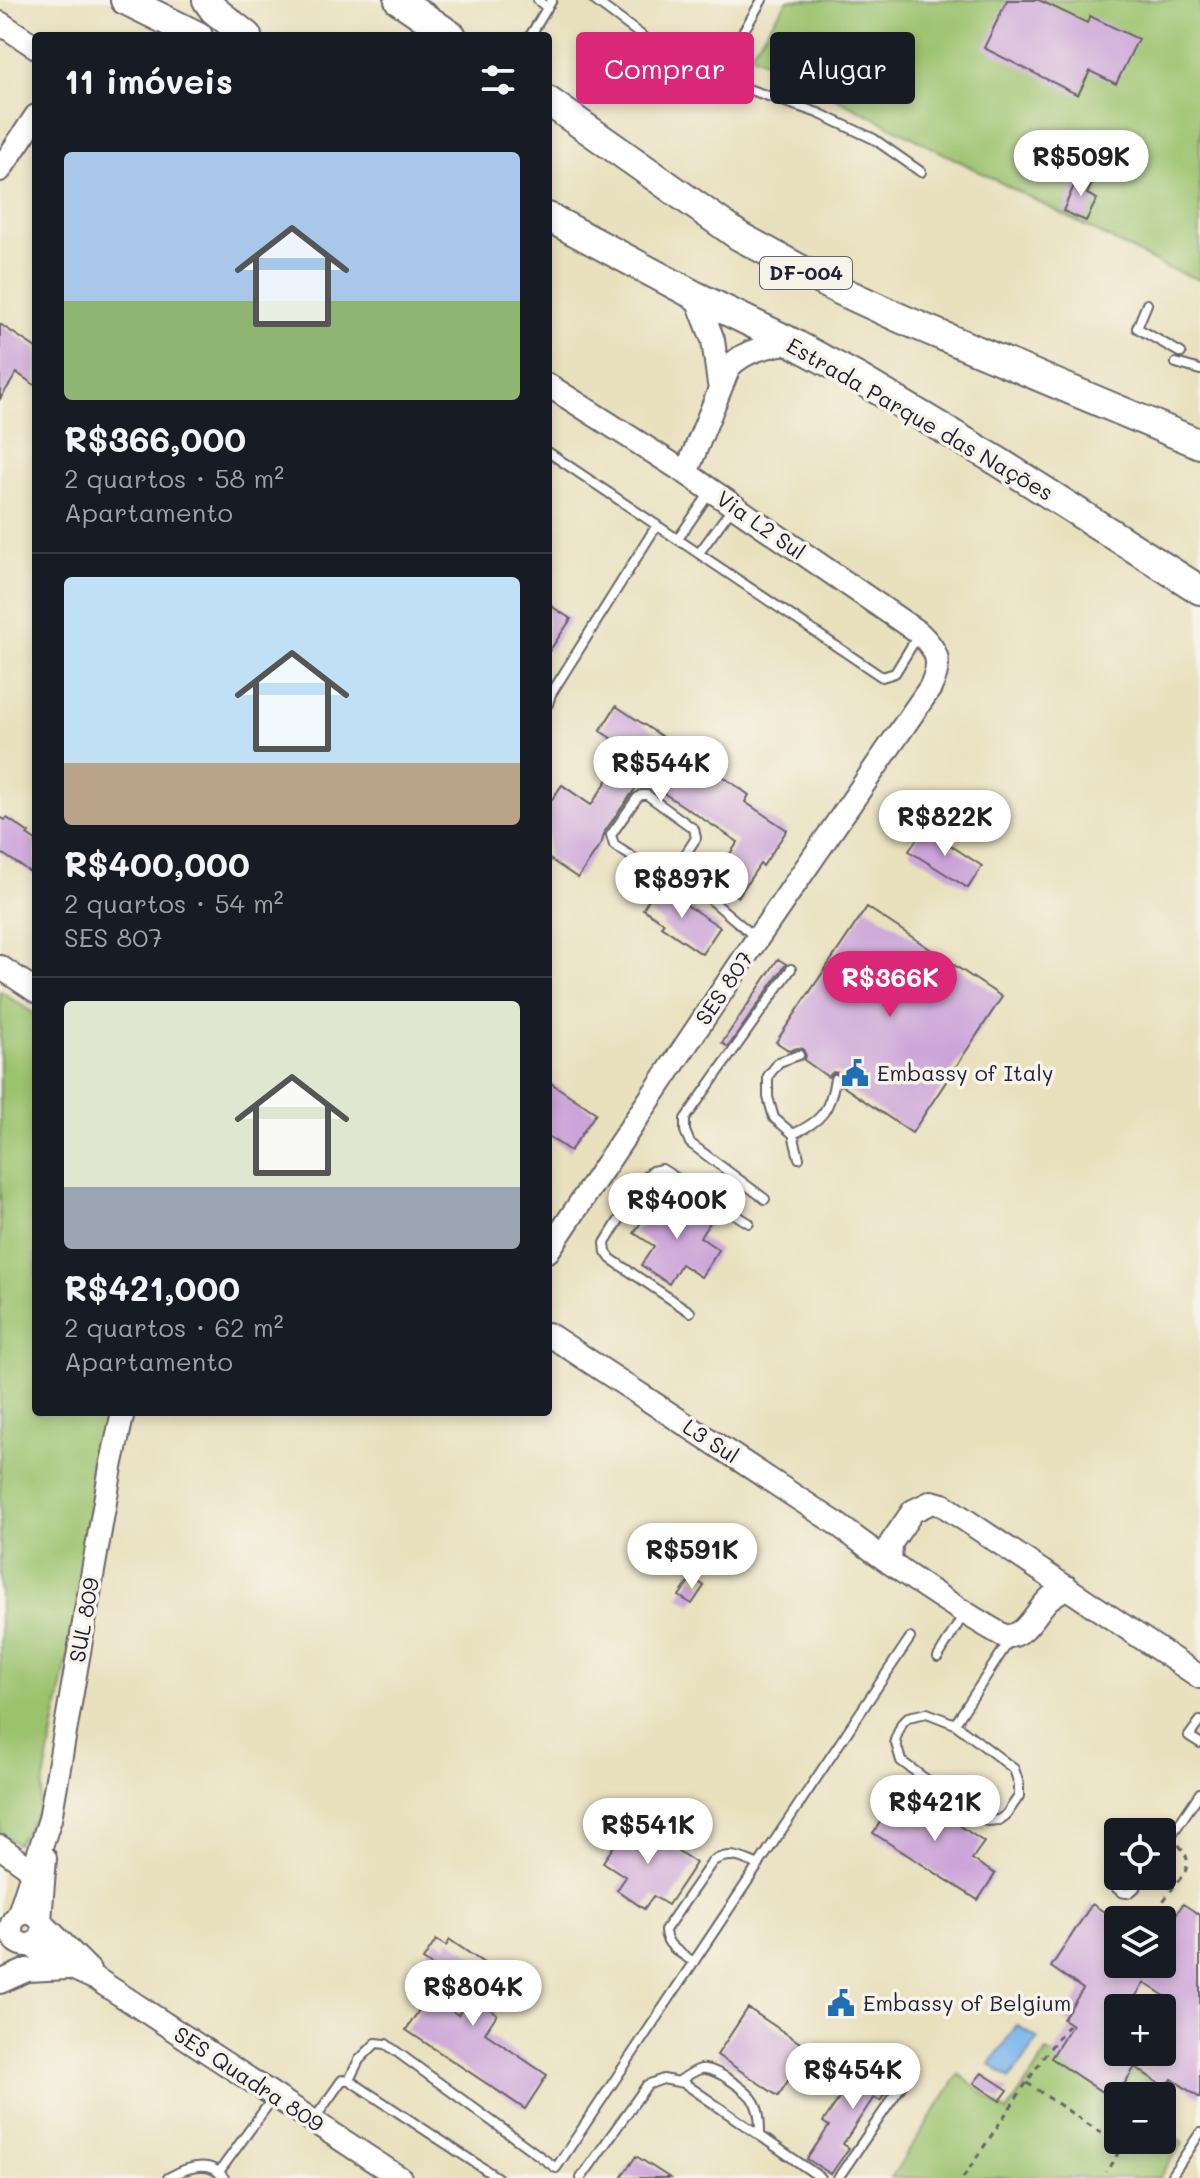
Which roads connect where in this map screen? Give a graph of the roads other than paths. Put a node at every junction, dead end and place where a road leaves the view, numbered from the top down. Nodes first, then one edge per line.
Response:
1 (125, 0) edge
2 (207, 0) edge
3 (391, 0) edge
4 (399, 0) edge
5 (538, 0) edge
6 (594, 0) edge
7 (762, 0) edge
8 (550, 4) edge
9 (424, 18) junction
10 (0, 23) edge
11 (190, 32) edge
12 (242, 32) edge
13 (446, 32) edge
14 (532, 32) edge
15 (637, 32) edge
16 (742, 32) edge
17 (32, 44) edge
18 (754, 91) edge
19 (552, 104) edge
20 (32, 122) edge
21 (0, 170) edge
22 (921, 172) dead end
23 (552, 219) edge
24 (696, 296) junction
25 (1147, 304) dead end
26 (791, 342) junction
27 (1181, 353) dead end
28 (1176, 363) dead end
29 (1200, 370) edge
30 (720, 385) junction
31 (552, 388) edge
32 (1200, 444) edge
33 (552, 455) edge
34 (686, 473) junction
35 (711, 491) junction
36 (733, 506) junction
37 (657, 525) junction
38 (678, 539) junction
39 (699, 553) junction
40 (1200, 590) edge
41 (919, 633) junction
42 (930, 688) joint
43 (552, 692) edge
44 (676, 870) junction
45 (757, 939) junction
46 (0, 967) edge
47 (791, 969) dead end
48 (32, 988) edge
49 (799, 1055) dead end
50 (835, 1079) dead end
51 (793, 1134) junction
52 (799, 1158) dead end
53 (765, 1199) dead end
54 (749, 1223) dead end
55 (552, 1237) edge
56 (690, 1312) dead end
57 (552, 1337) edge
58 (122, 1416) edge
59 (884, 1552) junction
60 (1056, 1588) junction
61 (964, 1613) junction
62 (1012, 1637) junction
63 (910, 1638) dead end
64 (938, 1657) dead end
65 (1200, 1677) edge
66 (1200, 1721) edge
67 (955, 1724) junction
68 (1200, 1743) edge
69 (1200, 1793) edge
70 (1176, 1829) edge
71 (0, 1847) edge
72 (759, 1865) junction
73 (38, 1872) junction
74 (28, 1922) junction
75 (29, 1945) junction
76 (0, 1950) edge
77 (694, 1962) junction
78 (72, 1968) junction
79 (0, 1975) edge
80 (98, 1980) junction
81 (0, 1982) edge
82 (349, 2080) junction
83 (678, 2082) junction
84 (904, 2082) dead end
85 (275, 2096) junction
86 (313, 2121) junction
87 (1200, 2133) edge
88 (760, 2136) junction
89 (556, 2168) junction
90 (222, 2175) edge
91 (168, 2178) edge
92 (400, 2178) edge
93 (498, 2178) edge
94 (549, 2178) edge
95 (581, 2178) edge
96 (821, 2178) edge
97 (838, 2178) edge
98 (1170, 2178) edge

1 - 11 highway
2 - 12 highway
3 - 9 highway
4 - 9 highway
5 - 8 lane
6 - 15 lane
7 - 16 lane
8 - 14 lane
9 - 13 highway
10 - 17 street
18 - 22 lane
19 - 32 highway, DF-004
20 - 21 street
23 - 24 highway, Estrada Parque das Nações
24 - 26 highway, Estrada Parque das Nações
24 - 30 street
25 - 27 lane
26 - 30 street
26 - 40 highway, Estrada Parque das Nações
28 - 29 lane
30 - 34 street
31 - 34 street, Via L2 Sul
33 - 37 lane
34 - 35 street, Via L2 Sul
35 - 36 street, Via L2 Sul
35 - 38 lane
36 - 39 lane
36 - 41 street, Via L2 Sul
37 - 38 lane
37 - 43 lane
38 - 39 lane
39 - 41 lane
41 - 42 street, Via L2 Sul
42 - 45 street, SES 807
44 - 44 lane
44 - 45 lane
45 - 55 street, SES 807
46 - 48 street
47 - 53 lane
49 - 51 lane
50 - 51 lane
51 - 52 lane
54 - 56 lane
57 - 59 street, L3 Sul
58 - 73 street, SUL 809
59 - 60 street
59 - 61 street, L3 Sul
60 - 62 street
60 - 65 street
61 - 62 street, L3 Sul
61 - 64 lane
62 - 67 lane
63 - 72 lane
66 - 68 lane
67 - 67 lane
69 - 70 lane
71 - 73 street
72 - 77 lane
72 - 77 lane
73 - 74 street, SUL 809
74 - 75 street, SES Quadra 809
74 - 76 street, SUL 809
74 - 80 street, SES Quadra 809
75 - 78 street, SES Quadra 809
75 - 79 street
77 - 89 lane
78 - 80 street, SES Quadra 809
78 - 81 street
80 - 85 street, SES Quadra 809
82 - 86 lane
82 - 89 lane
82 - 93 lane
83 - 88 lane
83 - 88 lane
83 - 95 lane
84 - 97 lane
85 - 86 street, SES Quadra 809
85 - 90 lane
86 - 92 street, SES Quadra 809
87 - 98 lane
88 - 96 lane
89 - 94 lane
90 - 91 lane

